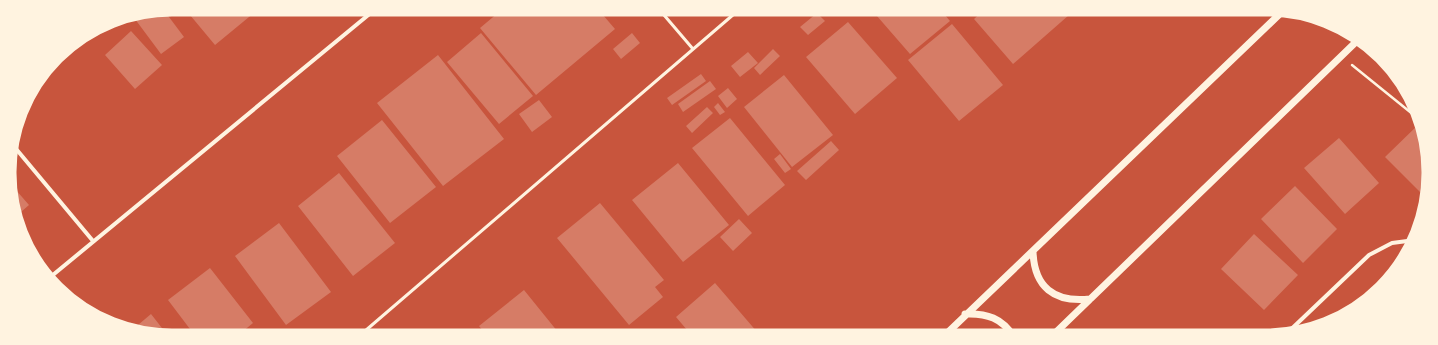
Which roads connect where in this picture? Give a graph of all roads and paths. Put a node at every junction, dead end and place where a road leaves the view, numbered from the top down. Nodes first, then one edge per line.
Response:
1 (368, 14) edge
2 (663, 14) edge
3 (734, 14) edge
4 (1279, 14) edge
5 (1356, 42) edge
6 (693, 49) junction
7 (1341, 56) junction
8 (1413, 114) edge
9 (16, 148) edge
10 (93, 241) junction
11 (1409, 241) edge
12 (1033, 251) junction
13 (52, 276) edge
14 (1090, 299) junction
15 (965, 314) junction
16 (1291, 329) edge
17 (365, 331) edge
18 (949, 331) edge
19 (1010, 331) edge
20 (1057, 331) edge

1 - 10 street
2 - 6 lane
3 - 6 lane
4 - 12 street
5 - 7 street
6 - 17 lane
7 - 8 path
7 - 14 street
9 - 10 street
10 - 13 street
11 - 16 street
12 - 14 street
12 - 15 street
14 - 20 street
15 - 18 street
15 - 19 street

